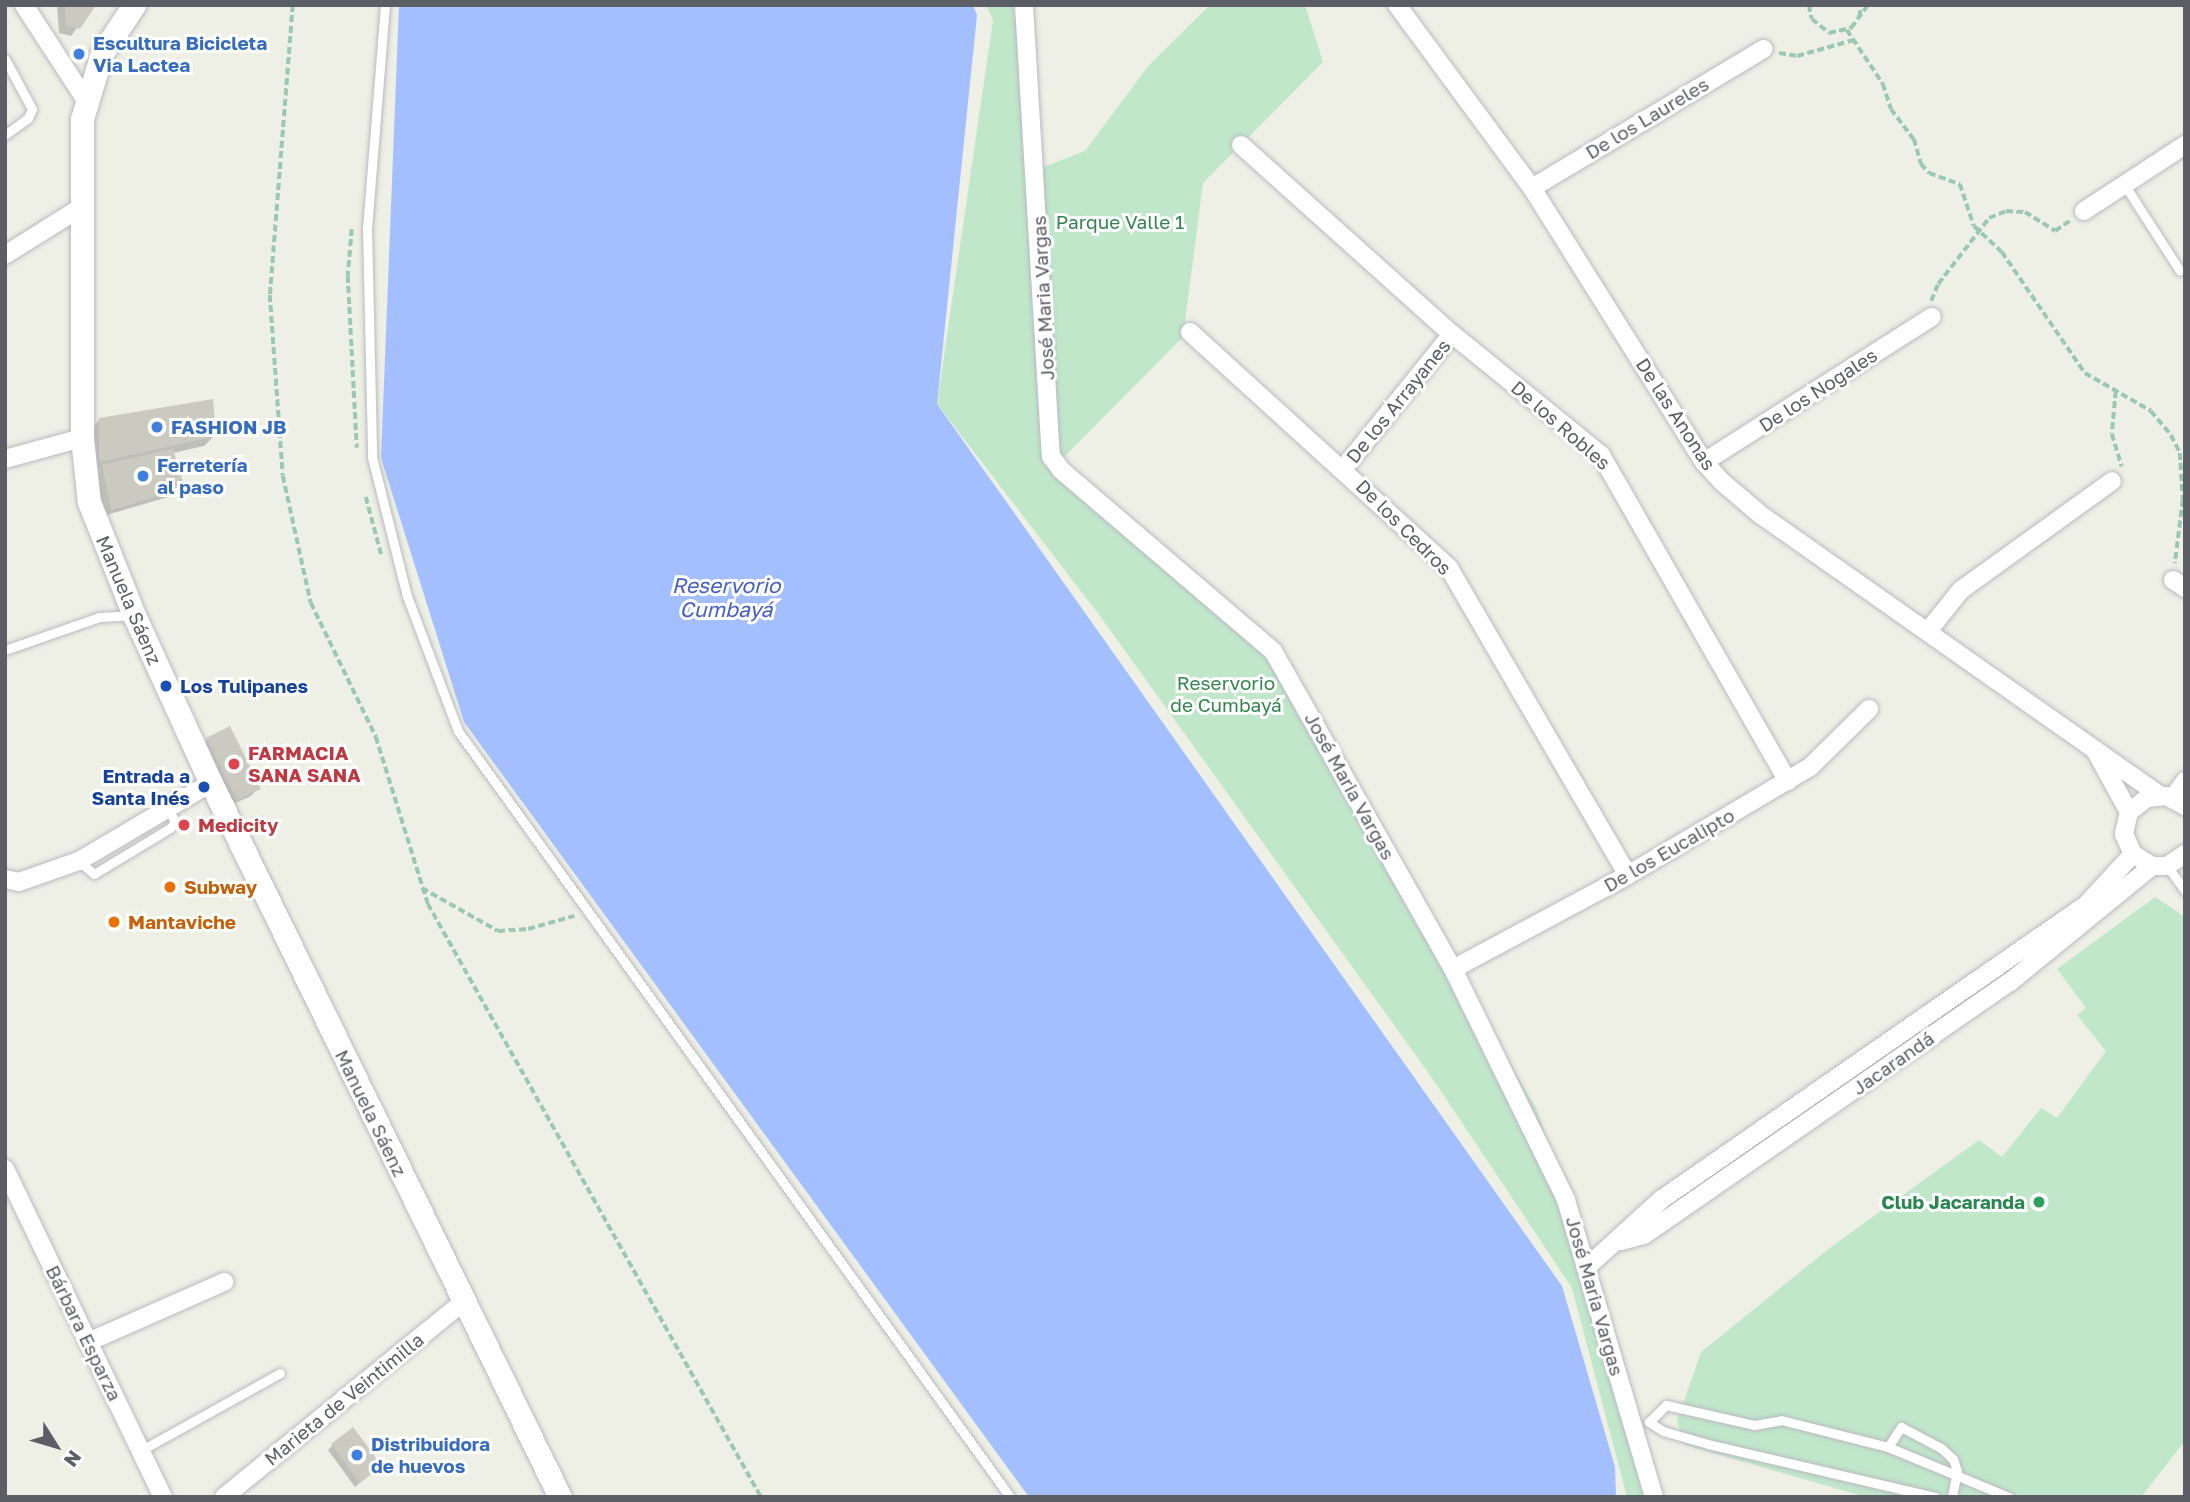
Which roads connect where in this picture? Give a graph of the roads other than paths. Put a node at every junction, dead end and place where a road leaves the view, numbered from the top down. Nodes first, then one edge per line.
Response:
1 (24, 5) edge
2 (134, 5) edge
3 (386, 5) edge
4 (1024, 5) edge
5 (1397, 5) edge
6 (1763, 49) road end
7 (5, 59) edge
8 (85, 99) junction
9 (5, 135) edge
10 (1241, 145) dead end
11 (2185, 145) edge
12 (2124, 184) junction
13 (1532, 188) junction
14 (83, 206) junction
15 (2084, 211) road end
16 (5, 255) edge
17 (2180, 271) dead end
18 (1932, 317) road end
19 (1190, 332) dead end
20 (1452, 334) junction
21 (82, 438) junction
22 (5, 459) edge
23 (1704, 463) junction
24 (1344, 468) junction
25 (2112, 481) road end
26 (134, 615) junction
27 (1928, 631) junction
28 (5, 650) edge
29 (1869, 709) dead end
30 (2092, 746) junction
31 (1788, 781) junction
32 (2185, 781) edge
33 (211, 783) junction
34 (2172, 800) edge
35 (2129, 812) junction
36 (2133, 854) junction
37 (2185, 854) edge
38 (2159, 866) junction
39 (1628, 875) junction
40 (5, 879) edge
41 (2185, 891) edge
42 (1453, 969) junction
43 (1824, 1087) junction
44 (1834, 1103) junction
45 (5, 1169) edge
46 (1621, 1241) junction
47 (1588, 1266) junction
48 (224, 1282) dead end
49 (463, 1302) junction
50 (88, 1342) junction
51 (280, 1373) dead end
52 (1648, 1422) junction
53 (1630, 1423) junction
54 (1888, 1447) junction
55 (140, 1451) junction
56 (1957, 1478) junction
57 (163, 1497) edge
58 (224, 1497) edge
59 (560, 1497) edge
60 (1010, 1497) edge
61 (1654, 1497) edge
62 (1935, 1497) edge
63 (1952, 1497) edge
64 (2009, 1497) edge

1 - 8 street
2 - 8 street, Manuela Sáenz
3 - 60 lane
4 - 42 street, José Maria Vargas
5 - 13 street, De las Anonas
6 - 13 street, De los Laureles
7 - 9 lane
8 - 14 street, Manuela Sáenz
10 - 20 street, De los Robles
11 - 12 street
12 - 15 street
12 - 17 lane
13 - 23 street, De las Anonas
14 - 16 street
14 - 21 street, Manuela Sáenz
18 - 23 street, De los Nogales
19 - 24 street, De los Cedros
20 - 24 street, De los Arrayanes
20 - 31 street, De los Robles
21 - 22 street
21 - 26 street, Manuela Sáenz
23 - 27 street, De las Anonas
24 - 39 street, De los Cedros
25 - 27 street
26 - 28 lane
26 - 33 street, Manuela Sáenz
27 - 30 street, De las Anonas
29 - 31 street, De los Eucalipto
30 - 34 street, De las Anonas
30 - 35 street
31 - 39 street, De los Eucalipto
32 - 34 street
33 - 40 street
33 - 49 street, Manuela Sáenz
34 - 35 street
35 - 36 street
36 - 38 street
36 - 43 street, Jacarandá
37 - 38 street, Jacarandá
38 - 41 lane
38 - 44 street, Jacarandá
39 - 42 street, De los Eucalipto
42 - 47 street, José Maria Vargas
43 - 44 street
43 - 46 street, Jacarandá
44 - 46 street, Jacarandá
45 - 50 street, Bárbara Esparza
46 - 47 street, Jacarandá
47 - 53 street, José Maria Vargas
48 - 50 street
49 - 58 street, Marieta de Veintimilla
49 - 59 street, Manuela Sáenz
50 - 55 street, Bárbara Esparza
51 - 55 lane
52 - 53 lane
52 - 54 lane
52 - 62 lane
53 - 61 street, José Maria Vargas
54 - 56 lane
54 - 56 lane
55 - 57 street, Bárbara Esparza
56 - 63 lane
56 - 64 lane

